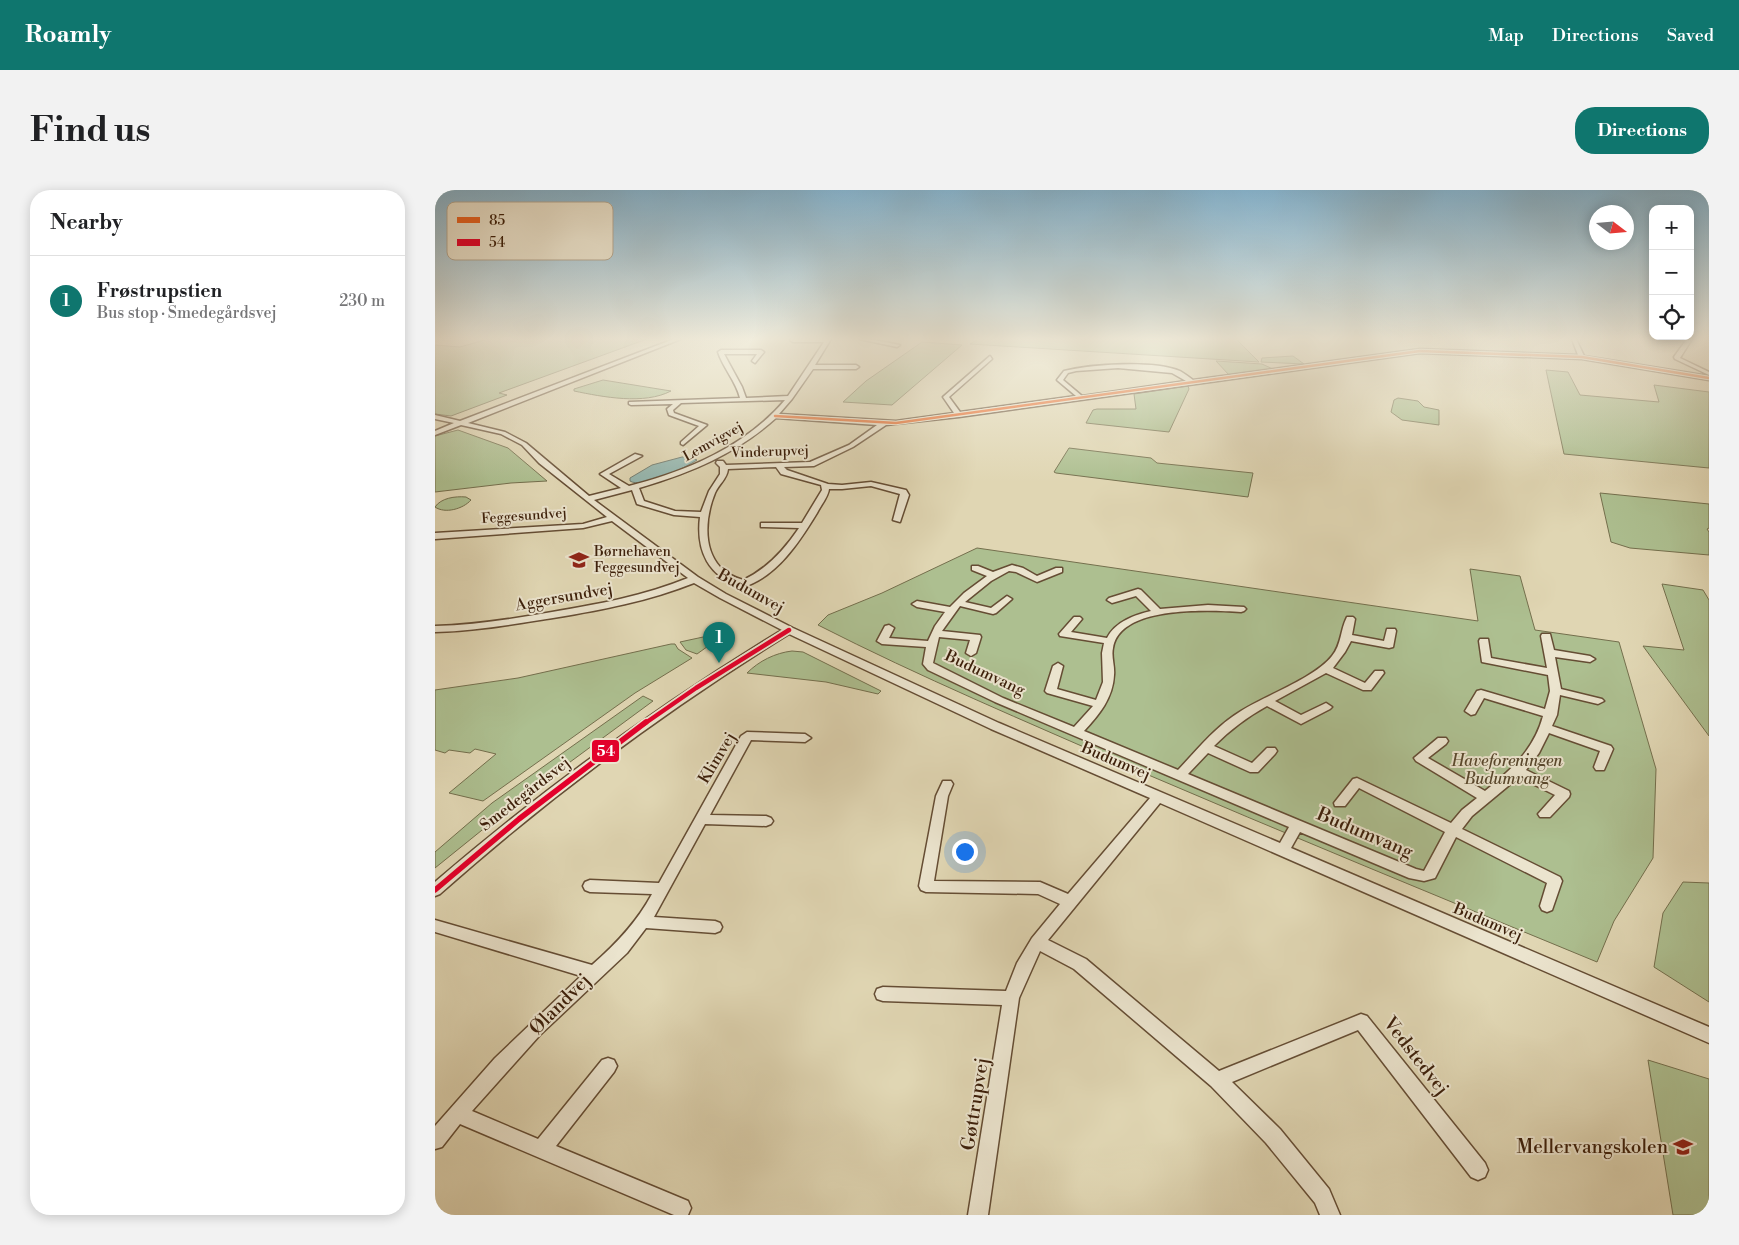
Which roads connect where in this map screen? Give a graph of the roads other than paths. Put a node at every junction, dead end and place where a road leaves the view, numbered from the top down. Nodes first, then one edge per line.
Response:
1 (539, 387) edge
2 (549, 387) edge
3 (739, 387) edge
4 (798, 387) edge
5 (957, 387) edge
6 (1068, 387) edge
7 (1158, 387) edge
8 (790, 398) junction
9 (1081, 398) junction
10 (743, 399) junction
11 (680, 401) junction
12 (631, 403) dead end
13 (959, 414) junction
14 (775, 416) junction
15 (435, 417) edge
16 (435, 422) edge
17 (452, 423) junction
18 (883, 424) junction
19 (435, 430) edge
20 (683, 443) dead end
21 (638, 458) dead end
22 (709, 460) junction
23 (811, 464) junction
24 (778, 465) junction
25 (724, 467) junction
26 (799, 476) junction
27 (825, 486) junction
28 (631, 488) junction
29 (588, 499) junction
30 (705, 515) junction
31 (613, 518) junction
32 (897, 520) dead end
33 (764, 525) dead end
34 (804, 526) junction
35 (435, 536) edge
36 (975, 568) dead end
37 (1059, 570) dead end
38 (994, 575) junction
39 (695, 578) junction
40 (1007, 599) dead end
41 (1112, 600) dead end
42 (917, 604) dead end
43 (955, 607) junction
44 (1241, 609) dead end
45 (1157, 612) junction
46 (1077, 619) dead end
47 (1350, 619) dead end
48 (889, 628) dead end
49 (435, 629) edge
50 (789, 630) junction
51 (1391, 631) dead end
52 (1546, 636) dead end
53 (1348, 637) junction
54 (934, 639) junction
55 (1110, 640) junction
56 (1484, 641) dead end
57 (971, 653) dead end
58 (1550, 653) junction
59 (1590, 659) dead end
60 (1058, 666) dead end
61 (1326, 669) junction
62 (1379, 673) dead end
63 (1554, 673) junction
64 (1556, 691) junction
65 (1265, 701) junction
66 (1598, 701) dead end
67 (1100, 704) junction
68 (1326, 707) dead end
69 (1471, 711) dead end
70 (1551, 715) junction
71 (1547, 728) junction
72 (1076, 732) junction
73 (805, 738) dead end
74 (1443, 741) dead end
75 (1205, 748) junction
76 (1271, 751) dead end
77 (1600, 767) dead end
78 (1518, 771) junction
79 (1180, 775) junction
80 (947, 784) dead end
81 (1158, 797) junction
82 (1486, 798) junction
83 (1339, 803) dead end
84 (1545, 814) dead end
85 (701, 819) junction
86 (766, 821) dead end
87 (1297, 825) junction
88 (1453, 830) junction
89 (1282, 851) junction
90 (590, 886) dead end
91 (663, 889) junction
92 (435, 890) edge
93 (1071, 902) junction
94 (1547, 906) dead end
95 (642, 922) junction
96 (435, 926) edge
97 (715, 927) dead end
98 (1037, 942) junction
99 (595, 973) junction
100 (883, 994) dead end
101 (1011, 998) junction
102 (1709, 1035) edge
103 (608, 1066) dead end
104 (1217, 1080) junction
105 (457, 1114) junction
106 (435, 1140) edge
107 (541, 1150) junction
108 (1478, 1170) dead end
109 (681, 1208) dead end
110 (978, 1215) edge
111 (1330, 1215) edge

1 - 17 street
2 - 17 street
3 - 10 street
4 - 8 street, Lemvigvej
5 - 13 street
6 - 9 street
7 - 9 street
8 - 10 street
8 - 14 street, Lemvigvej
9 - 13 street
10 - 11 street
11 - 12 street
11 - 20 street
13 - 18 street
14 - 18 street
14 - 22 street, Lemvigvej
15 - 17 street, Budumvej
16 - 17 street, Budumvej
17 - 19 street
17 - 29 street, Budumvej
18 - 23 street, Vinderupvej
21 - 28 street
22 - 25 street, Vinderupvej
22 - 28 street, Lemvigvej
23 - 24 street, Vinderupvej
23 - 26 street
24 - 25 street, Vinderupvej
24 - 26 street
25 - 30 street
26 - 27 street
27 - 32 street
27 - 34 street
28 - 29 street, Lemvigvej
28 - 30 street
29 - 31 street, Budumvej
30 - 34 street
31 - 35 street, Feggesundvej
31 - 39 street, Budumvej
33 - 34 street
36 - 38 street
37 - 38 street, Budumvang
38 - 43 street, Budumvang
39 - 49 street, Aggersundvej
39 - 50 street, Budumvej
40 - 43 street
41 - 45 street
42 - 43 street
43 - 54 street, Budumvang
44 - 45 street
45 - 55 street
46 - 55 street
47 - 53 street
48 - 54 street, Budumvang
50 - 81 street, Budumvej
50 - 92 street, Smedegårdsvej
51 - 53 street
52 - 58 street, Budumvang
53 - 61 street
54 - 57 street, Budumvang
54 - 72 street, Budumvang
55 - 67 street
56 - 63 street
58 - 59 street
58 - 63 street, Budumvang
60 - 67 street, Budumvang
61 - 62 street
61 - 65 street
63 - 64 street, Budumvang
64 - 66 street
64 - 70 street, Budumvang
65 - 68 street
65 - 75 street
67 - 72 street
69 - 70 street
70 - 71 street, Budumvang
71 - 77 street
71 - 78 street, Budumvang
72 - 79 street, Budumvang
73 - 85 street, Klimvej
74 - 82 street
75 - 76 street
75 - 79 street
78 - 82 street, Budumvang
78 - 84 street
79 - 87 street, Budumvang
80 - 93 street
81 - 89 street, Budumvej
81 - 93 street, Gøttrupvej
82 - 88 street, Budumvang
83 - 88 street, Budumvang
85 - 86 street
85 - 91 street, Klimvej
87 - 88 street, Budumvang
87 - 89 street, Budumvang
88 - 94 street, Budumvang
89 - 102 street, Budumvej
90 - 91 street
91 - 95 street, Klimvej
93 - 98 street, Gøttrupvej
95 - 97 street
95 - 99 street, Klimvej
96 - 99 street, Ølandvej
98 - 101 street, Gøttrupvej
98 - 104 street
99 - 105 street, Ølandvej
100 - 101 street
101 - 110 street, Gøttrupvej
103 - 107 street
104 - 108 street, Vedstedvej
104 - 111 street
105 - 106 street, Ølandvej
105 - 107 street
107 - 109 street

